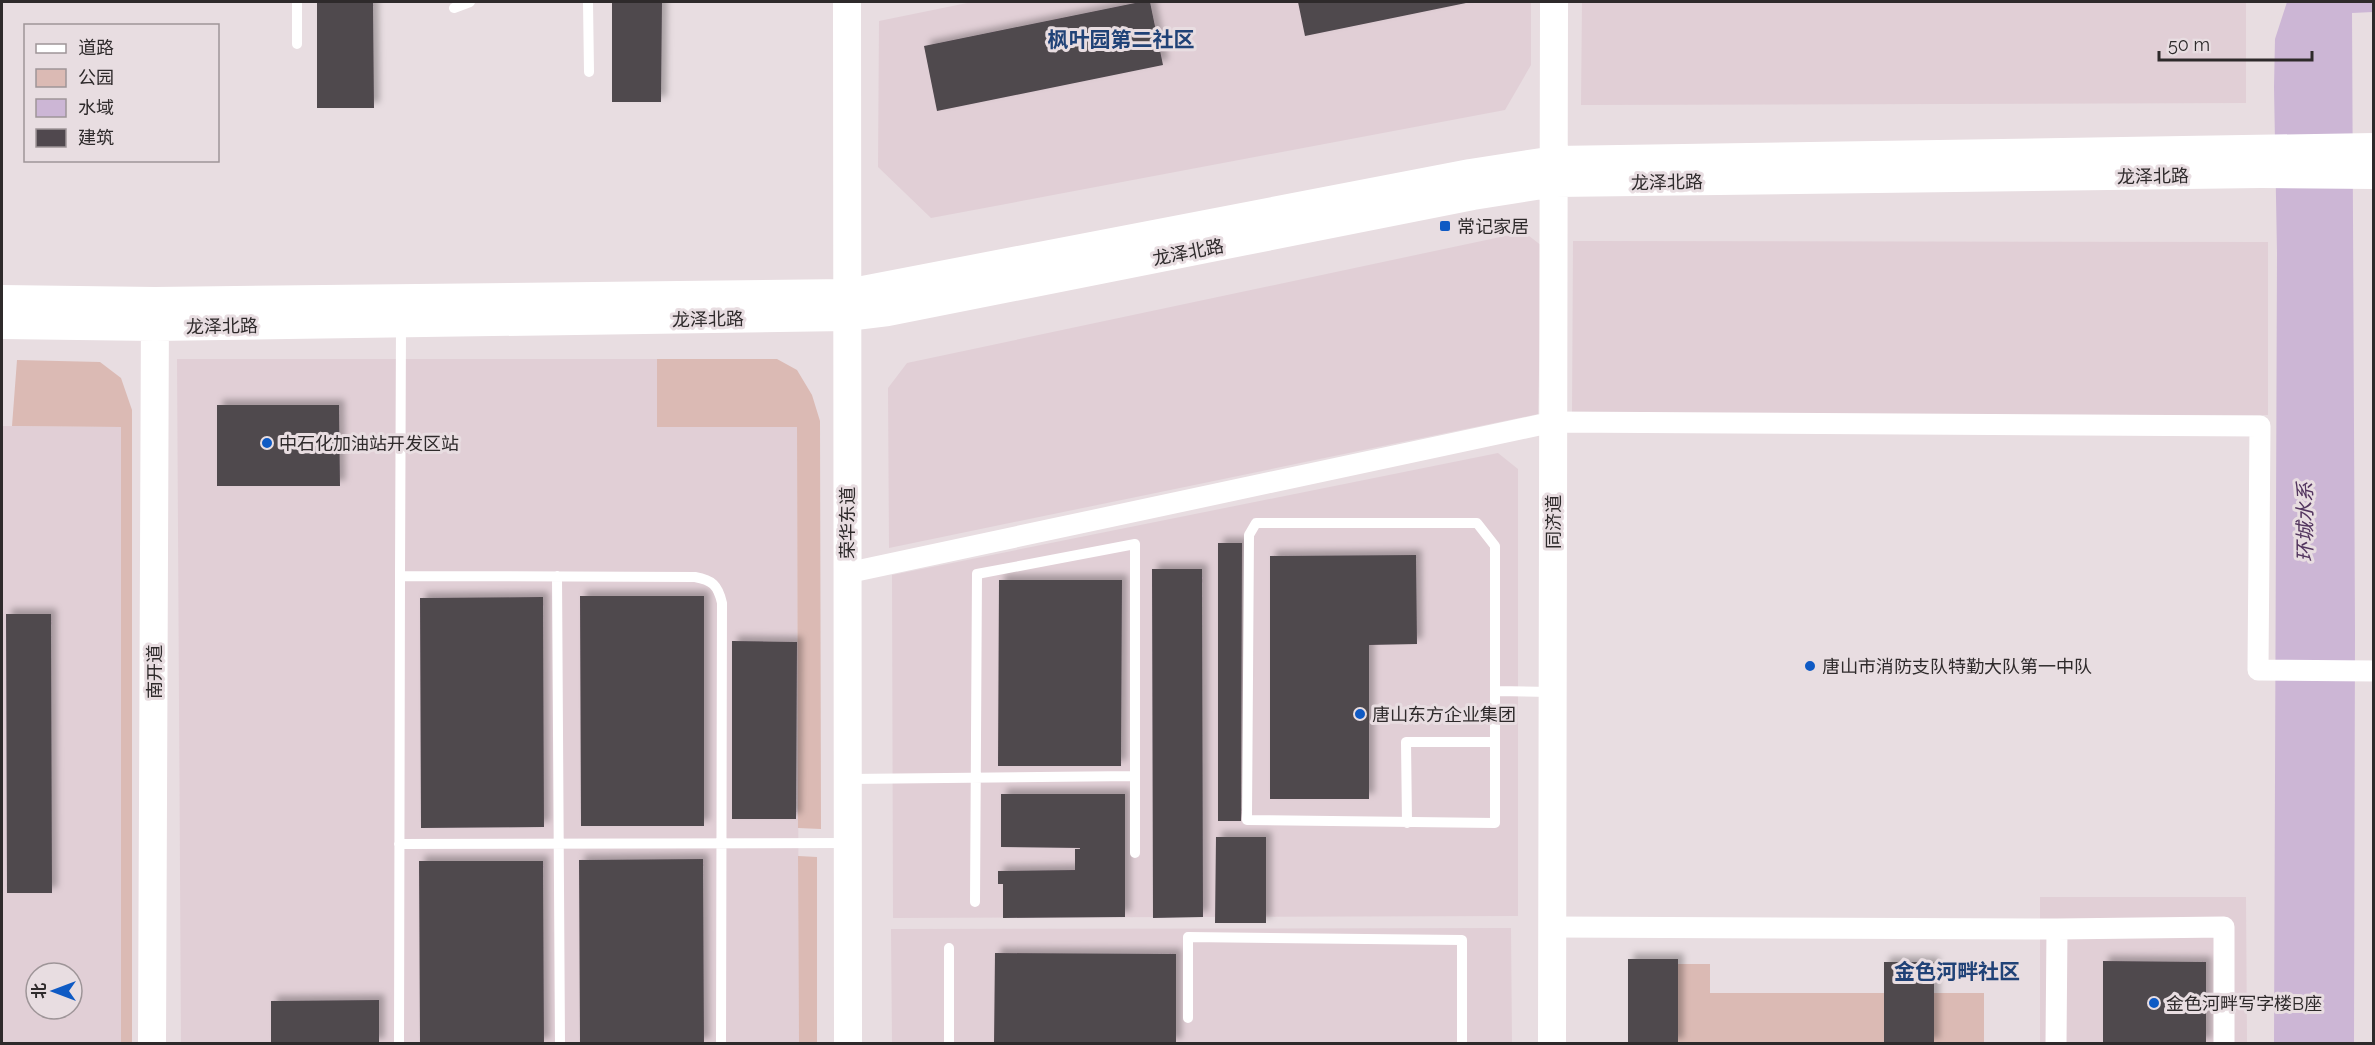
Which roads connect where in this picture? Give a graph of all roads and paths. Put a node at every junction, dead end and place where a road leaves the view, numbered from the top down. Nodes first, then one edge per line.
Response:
1 (297, 2) edge
2 (470, 2) edge
3 (588, 2) edge
4 (847, 2) edge
5 (1554, 2) edge
6 (454, 8) dead end
7 (297, 44) dead end
8 (589, 72) dead end
9 (2366, 147) edge
10 (2260, 161) junction
11 (1555, 172) junction
12 (2367, 175) edge
13 (2, 299) edge
14 (847, 305) junction
15 (155, 314) junction
16 (401, 324) junction
17 (2, 325) edge
18 (1553, 422) junction
19 (847, 573) junction
20 (400, 576) junction
21 (557, 576) junction
22 (2368, 671) edge
23 (1495, 691) junction
24 (1553, 692) junction
25 (1495, 742) junction
26 (1136, 776) junction
27 (976, 778) junction
28 (849, 779) junction
29 (1407, 823) junction
30 (849, 843) junction
31 (399, 844) junction
32 (559, 844) junction
33 (721, 844) junction
34 (1136, 853) dead end
35 (975, 902) dead end
36 (1553, 927) junction
37 (2057, 929) junction
38 (949, 948) dead end
39 (1188, 1018) dead end
40 (152, 1044) edge
41 (399, 1044) edge
42 (560, 1044) edge
43 (721, 1044) edge
44 (848, 1044) edge
45 (949, 1044) edge
46 (1462, 1044) edge
47 (1552, 1044) edge
48 (2056, 1044) edge
49 (2224, 1044) edge

1 - 7 lane
2 - 6 lane
3 - 8 lane
4 - 14 main road, 荣华东道
5 - 11 main road, 同济道
9 - 10 main road, 龙泽北路
10 - 11 main road, 龙泽北路
10 - 12 main road, 龙泽北路
11 - 14 main road, 龙泽北路
11 - 18 main road, 同济道
13 - 15 main road, 龙泽北路
14 - 15 main road, 龙泽北路
14 - 16 main road, 龙泽北路
14 - 19 main road, 荣华东道
15 - 16 main road, 龙泽北路
15 - 17 main road, 龙泽北路
15 - 40 main road, 南开道
16 - 20 lane
18 - 19 street
18 - 22 street
18 - 24 main road, 同济道
19 - 28 main road, 荣华东道
20 - 21 lane
20 - 31 lane
21 - 32 lane
21 - 33 lane
23 - 24 lane
23 - 25 lane
23 - 29 lane
24 - 36 main road, 同济道
25 - 29 lane
25 - 29 lane
26 - 27 lane
26 - 27 lane
26 - 34 lane
27 - 28 lane
27 - 35 lane
28 - 30 main road, 荣华东道
30 - 33 lane
30 - 44 main road, 荣华东道
31 - 32 lane
31 - 41 lane
32 - 33 lane
32 - 42 lane
33 - 43 lane
36 - 37 street
36 - 47 main road, 同济道
37 - 48 street
37 - 49 street
38 - 45 lane
39 - 46 lane

